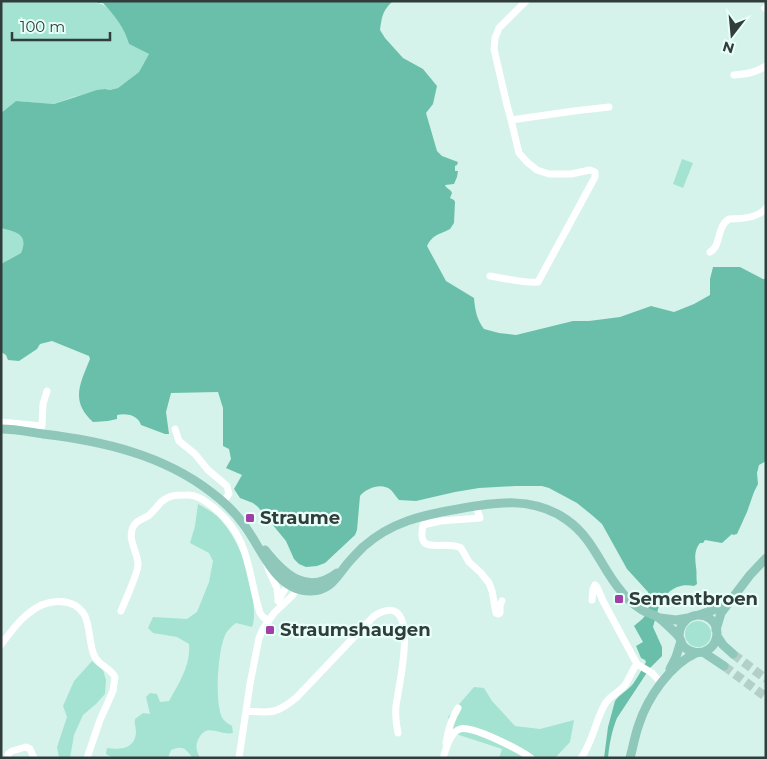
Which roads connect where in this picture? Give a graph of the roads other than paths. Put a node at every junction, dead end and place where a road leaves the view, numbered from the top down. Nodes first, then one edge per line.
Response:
1 (526, 1) edge
2 (766, 66) edge
3 (734, 75) dead end
4 (610, 107) dead end
5 (512, 120) junction
6 (766, 208) edge
7 (710, 252) dead end
8 (490, 276) dead end
9 (47, 391) dead end
10 (1, 422) edge
11 (1, 429) edge
12 (175, 429) dead end
13 (223, 502) junction
14 (476, 506) junction
15 (250, 533) junction
16 (766, 558) edge
17 (266, 560) junction
18 (293, 584) junction
19 (738, 591) junction
20 (278, 600) junction
21 (592, 600) dead end
22 (502, 601) dead end
23 (121, 611) dead end
24 (274, 613) junction
25 (699, 615) junction
26 (660, 618) junction
27 (688, 618) junction
28 (269, 621) junction
29 (717, 633) junction
30 (680, 639) junction
31 (1, 645) edge
32 (700, 652) junction
33 (733, 654) tunnel mouth
34 (724, 666) tunnel mouth
35 (643, 667) junction
36 (668, 674) junction
37 (661, 683) junction
38 (458, 708) dead end
39 (246, 711) junction
40 (398, 733) dead end
41 (443, 756) edge
42 (8, 758) edge
43 (34, 758) edge
44 (87, 758) edge
45 (239, 758) edge
46 (531, 758) edge
47 (580, 758) edge
48 (630, 758) edge

1 - 5 street
2 - 3 street
4 - 5 street
5 - 8 street
6 - 7 street
9 - 10 street
11 - 13 main road
12 - 13 street
13 - 15 main road
14 - 18 main road
14 - 22 street
14 - 26 main road
15 - 17 main road
15 - 18 main road
16 - 19 main road
17 - 18 main road
17 - 20 street
18 - 20 street
18 - 24 street
19 - 25 main road
19 - 29 main road
20 - 24 street
21 - 35 street
23 - 28 street
24 - 28 street
25 - 27 main road
25 - 29 main road
26 - 27 main road
26 - 30 main road
27 - 30 main road
28 - 39 street
29 - 32 main road
29 - 33 main road
30 - 32 main road
30 - 36 main road
31 - 44 street
32 - 34 main road
32 - 36 main road
35 - 37 street
35 - 47 street
36 - 37 main road
37 - 48 main road
38 - 41 street
39 - 40 street
39 - 45 street
41 - 46 street
42 - 43 street

